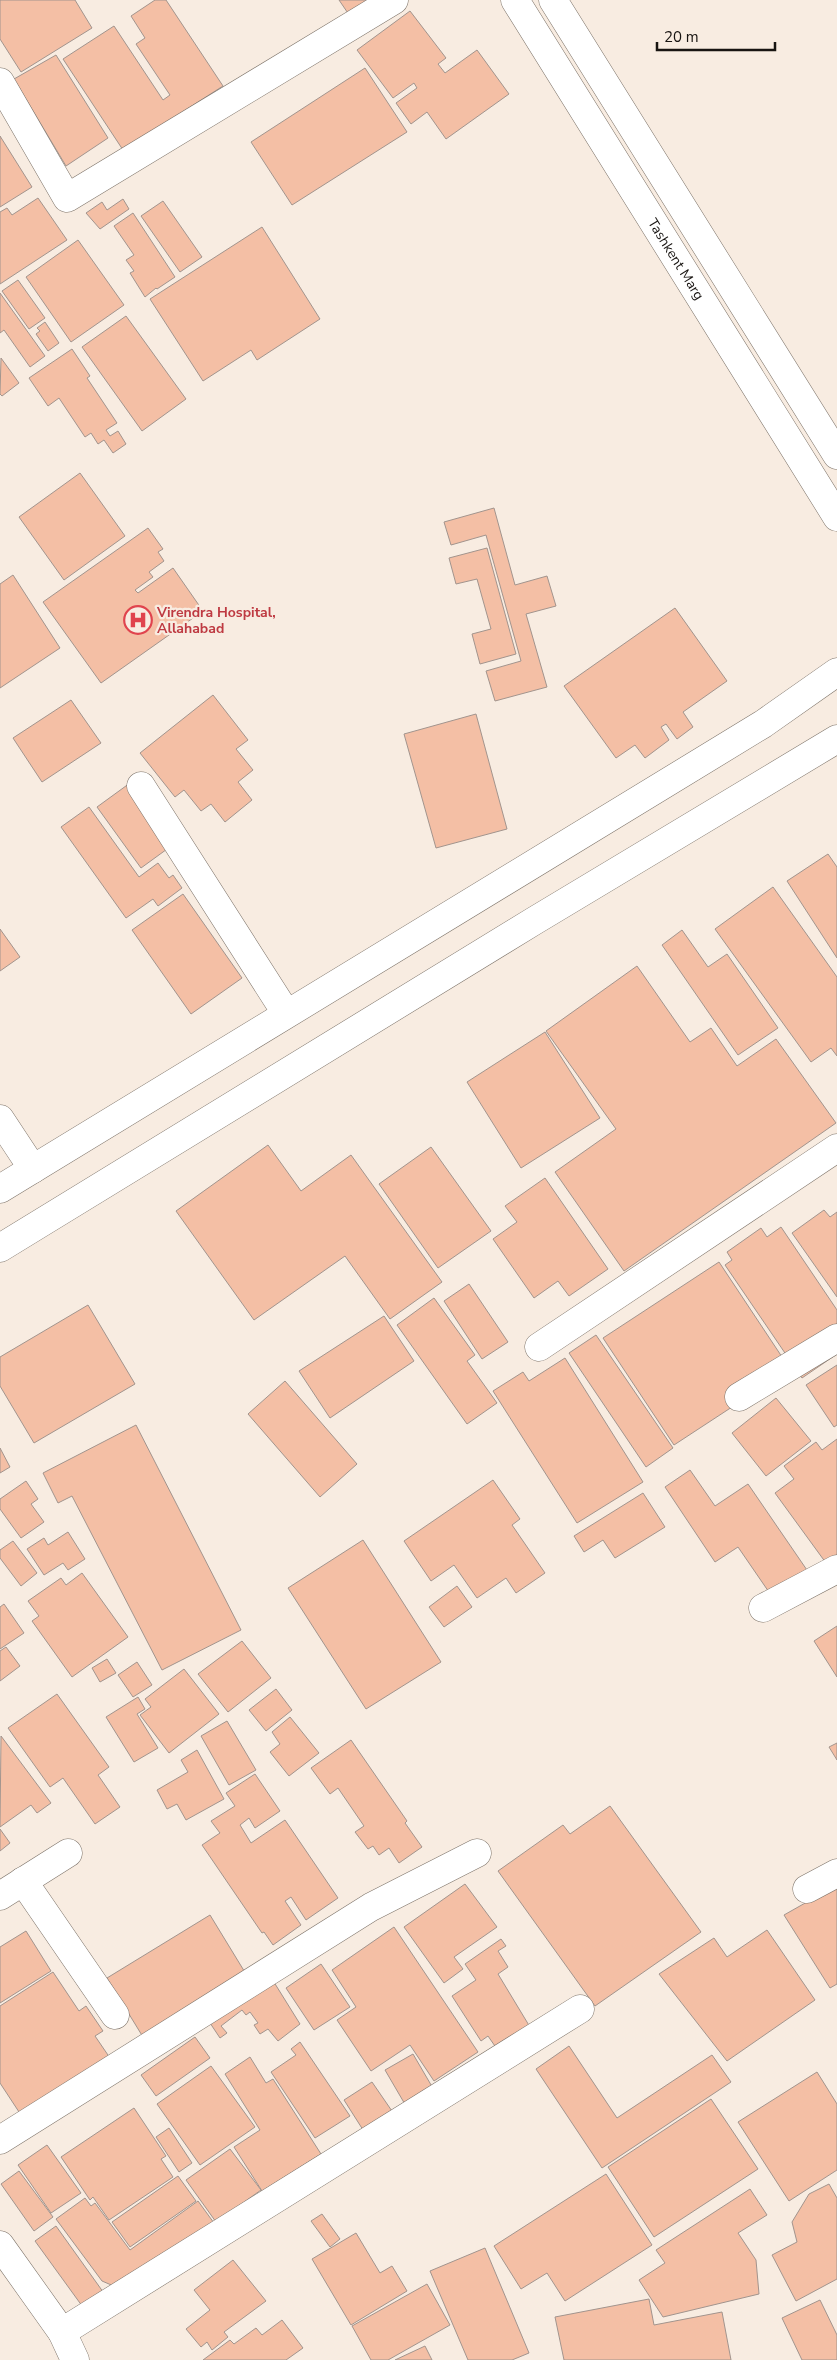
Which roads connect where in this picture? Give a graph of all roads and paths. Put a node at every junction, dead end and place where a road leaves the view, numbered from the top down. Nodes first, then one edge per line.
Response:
1 (394, 0) edge
2 (514, 0) edge
3 (553, 0) edge
4 (0, 82) edge
5 (837, 455) edge
6 (837, 517) edge
7 (837, 672) edge
8 (837, 739) edge
9 (141, 786) dead end
10 (286, 1013) junction
11 (0, 1119) edge
12 (837, 1148) edge
13 (33, 1168) junction
14 (0, 1189) edge
15 (0, 1248) edge
16 (837, 1338) edge
17 (539, 1347) dead end
18 (739, 1397) dead end
19 (837, 1569) edge
20 (763, 1608) dead end
21 (68, 1853) dead end
22 (477, 1853) dead end
23 (837, 1873) edge
24 (23, 1882) junction
25 (808, 1889) dead end
26 (0, 1896) edge
27 (580, 2009) dead end
28 (115, 2015) dead end
29 (0, 2140) edge
30 (0, 2245) edge
31 (62, 2332) junction
32 (75, 2360) edge

1 - 4 street
2 - 6 street, Tashkent Marg
3 - 5 street
7 - 10 street
8 - 15 street
9 - 10 street
10 - 13 street
11 - 13 street
12 - 17 street
13 - 14 street
16 - 18 street
19 - 20 street
21 - 24 street
22 - 29 street
23 - 25 street
24 - 26 street
24 - 28 street
27 - 31 street
30 - 31 street
31 - 32 street

